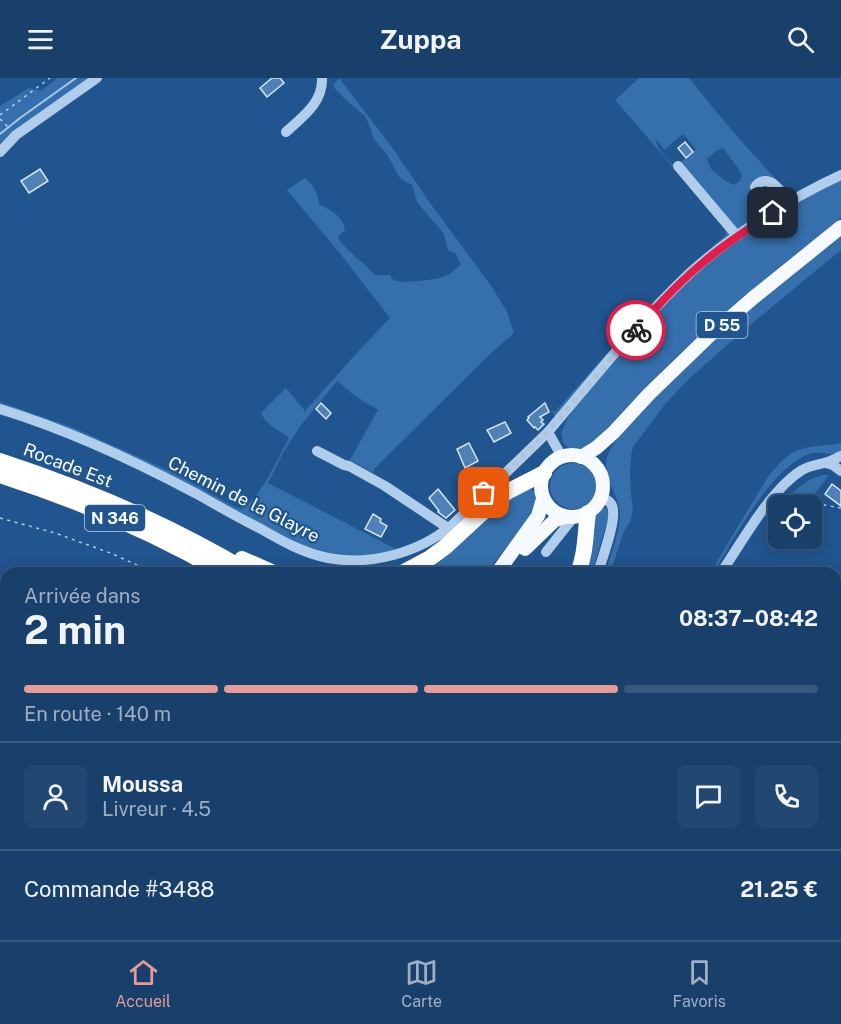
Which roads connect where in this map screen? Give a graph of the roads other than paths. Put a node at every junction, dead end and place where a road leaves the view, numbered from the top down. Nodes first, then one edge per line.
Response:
1 (97, 78) edge
2 (322, 78) edge
3 (286, 132) dead end
4 (0, 153) edge
5 (678, 166) dead end
6 (841, 175) edge
7 (755, 187) dead end
8 (787, 204) junction
9 (841, 227) edge
10 (737, 236) junction
11 (0, 408) edge
12 (548, 432) junction
13 (613, 433) junction
14 (316, 451) dead end
15 (841, 456) edge
16 (562, 457) junction
17 (581, 457) junction
18 (0, 460) edge
19 (826, 463) junction
20 (841, 471) edge
21 (544, 473) junction
22 (600, 474) junction
23 (0, 475) edge
24 (601, 497) junction
25 (543, 499) junction
26 (575, 516) junction
27 (448, 528) junction
28 (195, 542) junction
29 (546, 552) dead end
30 (213, 567) edge
31 (239, 567) edge
32 (259, 567) edge
33 (413, 567) edge
34 (502, 567) edge
35 (504, 567) edge
36 (581, 567) edge
37 (600, 567) edge
38 (726, 567) edge

1 - 4 street
2 - 3 street
5 - 10 street
6 - 8 street, Chemin de la Glayre
7 - 8 street
8 - 10 street, Chemin de la Glayre
9 - 13 main road, D 55
10 - 12 street, Chemin de la Glayre
11 - 27 street, Chemin de la Glayre
12 - 16 street
12 - 27 street, Chemin de la Glayre
13 - 17 main road, D 55
13 - 22 main road, D 55
14 - 27 street
15 - 19 street
16 - 17 main road
16 - 21 main road
17 - 22 main road
18 - 28 highway, Rocade Est / N 346
19 - 20 street
19 - 38 street
21 - 25 main road
21 - 33 highway
22 - 24 main road
23 - 30 highway, Rocade Est / N 346
24 - 26 main road
24 - 37 street
25 - 26 main road
25 - 34 main road
26 - 29 street
26 - 35 main road
26 - 36 highway
28 - 31 highway, Rocade Est / N 346
28 - 32 highway

